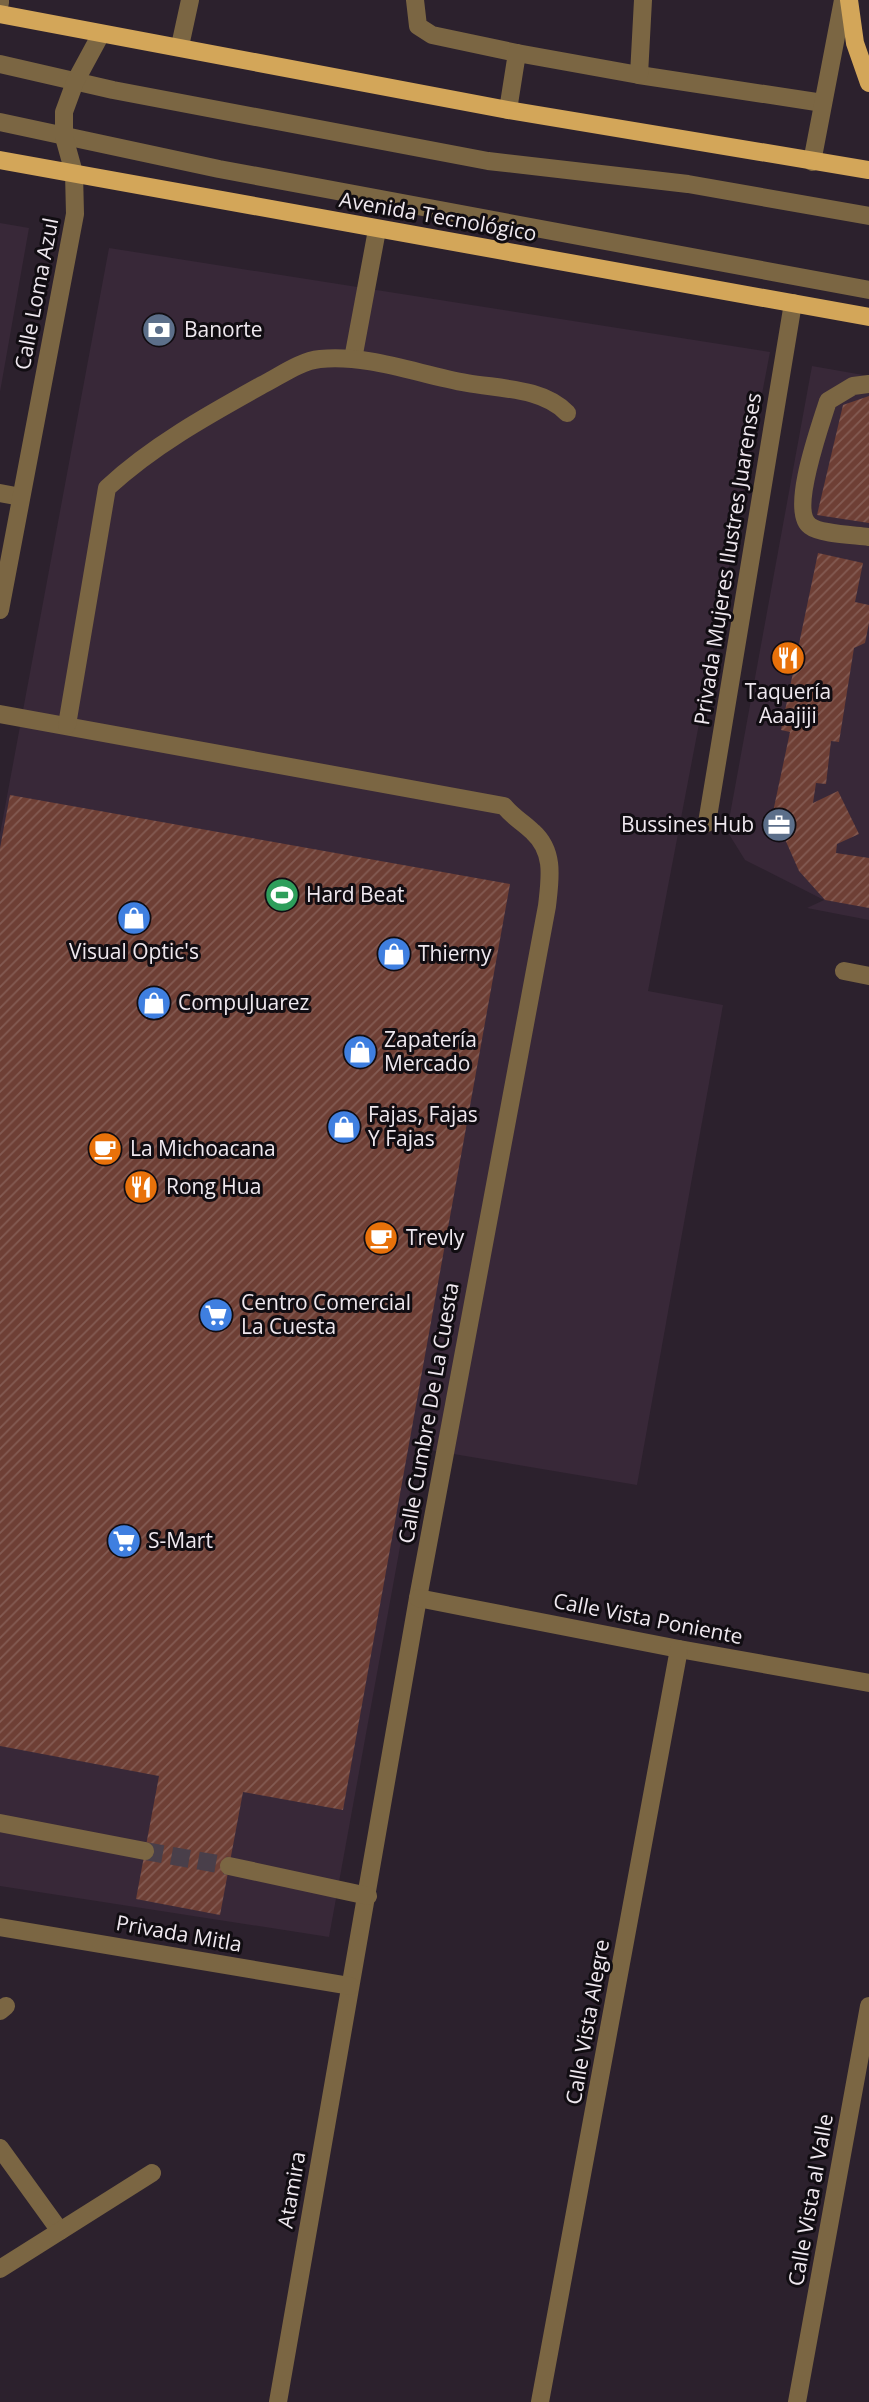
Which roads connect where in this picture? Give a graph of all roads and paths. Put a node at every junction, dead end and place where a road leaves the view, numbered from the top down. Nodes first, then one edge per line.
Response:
1 (190, 0) edge
2 (415, 0) edge
3 (643, 0) edge
4 (843, 0) edge
5 (849, 0) edge
6 (0, 14) edge
7 (101, 34) junction
8 (180, 46) junction
9 (517, 53) junction
10 (0, 64) edge
11 (639, 75) junction
12 (75, 82) junction
13 (869, 83) edge
14 (823, 103) junction
15 (508, 110) junction
16 (0, 122) edge
17 (64, 137) junction
18 (0, 160) edge
19 (813, 162) junction
20 (869, 170) edge
21 (74, 173) junction
22 (869, 216) edge
23 (377, 230) junction
24 (869, 290) edge
25 (793, 303) junction
26 (869, 317) edge
27 (353, 359) junction
28 (869, 384) edge
29 (567, 413) dead end
30 (0, 493) edge
31 (21, 497) junction
32 (869, 537) edge
33 (2, 585) edge
34 (0, 610) edge
35 (0, 714) edge
36 (67, 725) junction
37 (707, 823) dead end
38 (844, 971) dead end
39 (869, 976) edge
40 (418, 1598) junction
41 (679, 1649) junction
42 (869, 1683) edge
43 (0, 1824) edge
44 (145, 1851) tunnel mouth
45 (229, 1866) tunnel mouth
46 (368, 1896) junction
47 (0, 1927) edge
48 (350, 1986) junction
49 (869, 2006) edge
50 (0, 2148) edge
51 (152, 2173) dead end
52 (60, 2231) junction
53 (0, 2269) edge
54 (278, 2402) edge
55 (540, 2402) edge
56 (797, 2402) edge

1 - 8 street
2 - 9 street
3 - 11 street
4 - 14 street
5 - 13 main road
6 - 7 main road
7 - 8 main road
7 - 12 street, Calle Loma Azul
8 - 15 main road
9 - 11 street
9 - 15 street
10 - 12 street
11 - 14 street
12 - 17 street, Calle Loma Azul
12 - 22 street
14 - 19 street
15 - 19 main road
16 - 17 street
17 - 21 street, Calle Loma Azul
17 - 24 street
18 - 21 main road, Avenida Tecnológico
19 - 20 main road
21 - 23 main road, Avenida Tecnológico
21 - 31 street, Calle Loma Azul
23 - 25 main road, Avenida Tecnológico
23 - 27 street
25 - 26 main road, Avenida Tecnológico
25 - 37 street, Privada Mujeres Ilustres Juarenses
27 - 29 street
27 - 36 street
28 - 32 street
30 - 31 street
31 - 33 street, Calle Loma Azul
33 - 34 street, Calle Loma Azul
35 - 36 street
36 - 40 street, Calle Cumbre De La Cuesta
38 - 39 street
40 - 41 street, Calle Vista Poniente
40 - 46 street, Calle Cumbre De La Cuesta
41 - 42 street, Calle Vista Poniente
41 - 55 street, Calle Vista Alegre
43 - 44 street
45 - 46 street
46 - 48 street, Calle Cumbre De La Cuesta
47 - 48 street, Privada Mitla
48 - 54 street, Atamira
49 - 56 street, Calle Vista al Valle
50 - 52 street
51 - 52 street
52 - 53 street

